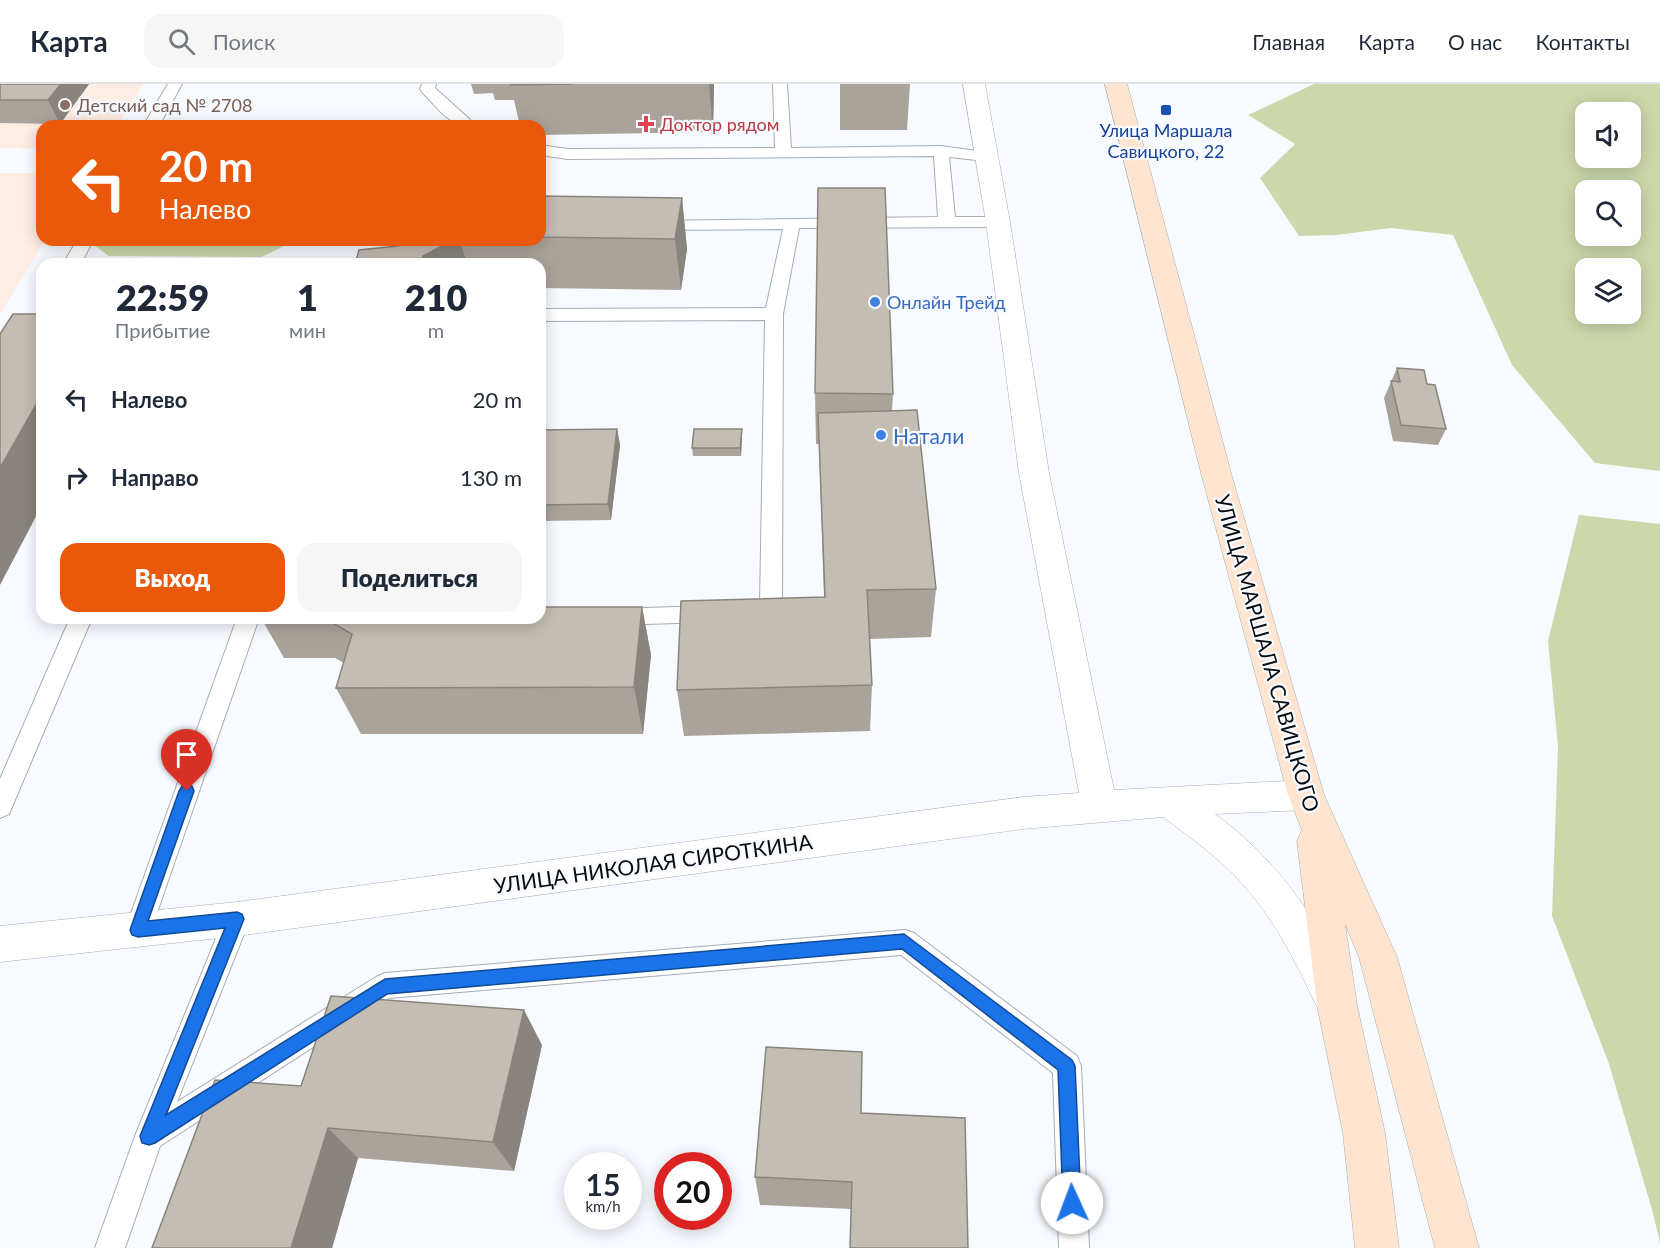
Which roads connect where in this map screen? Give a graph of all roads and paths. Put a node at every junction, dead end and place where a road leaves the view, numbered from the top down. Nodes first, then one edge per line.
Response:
1 (176, 84) edge
2 (429, 84) edge
3 (780, 84) edge
4 (974, 84) edge
5 (1116, 84) edge
6 (155, 120) edge
7 (459, 120) edge
8 (546, 151) edge
9 (783, 151) junction
10 (941, 151) junction
11 (986, 156) junction
12 (947, 222) junction
13 (998, 222) junction
14 (792, 223) junction
15 (643, 225) edge
16 (774, 314) junction
17 (546, 315) edge
18 (593, 618) edge
19 (78, 624) edge
20 (246, 624) edge
21 (1169, 801) junction
22 (1309, 804) junction
23 (0, 807) edge
24 (1100, 807) junction
25 (237, 919) junction
26 (138, 930) junction
27 (0, 944) edge
28 (1337, 1005) junction
29 (149, 1136) junction
30 (110, 1248) edge
31 (1074, 1248) edge
32 (1377, 1248) edge
33 (1456, 1248) edge

1 - 6 lane
2 - 7 lane
3 - 9 lane
4 - 11 street
5 - 22 street, УЛИЦА МАРШАЛА САВИЦКОГО
8 - 9 lane
9 - 10 lane
10 - 11 lane
10 - 12 lane
11 - 13 street
12 - 13 lane
12 - 14 lane
13 - 24 street
14 - 15 lane
14 - 16 lane
16 - 17 lane
16 - 18 lane
19 - 23 lane
20 - 26 lane
21 - 22 street, УЛИЦА НИКОЛАЯ СИРОТКИНА
21 - 24 street, УЛИЦА НИКОЛАЯ СИРОТКИНА
21 - 28 street
22 - 28 street
22 - 33 street, УЛИЦА МАРШАЛА САВИЦКОГО
24 - 25 street, УЛИЦА НИКОЛАЯ СИРОТКИНА
25 - 26 street, УЛИЦА НИКОЛАЯ СИРОТКИНА
25 - 29 lane
26 - 27 street, УЛИЦА НИКОЛАЯ СИРОТКИНА
28 - 32 street
29 - 30 lane
29 - 31 lane

